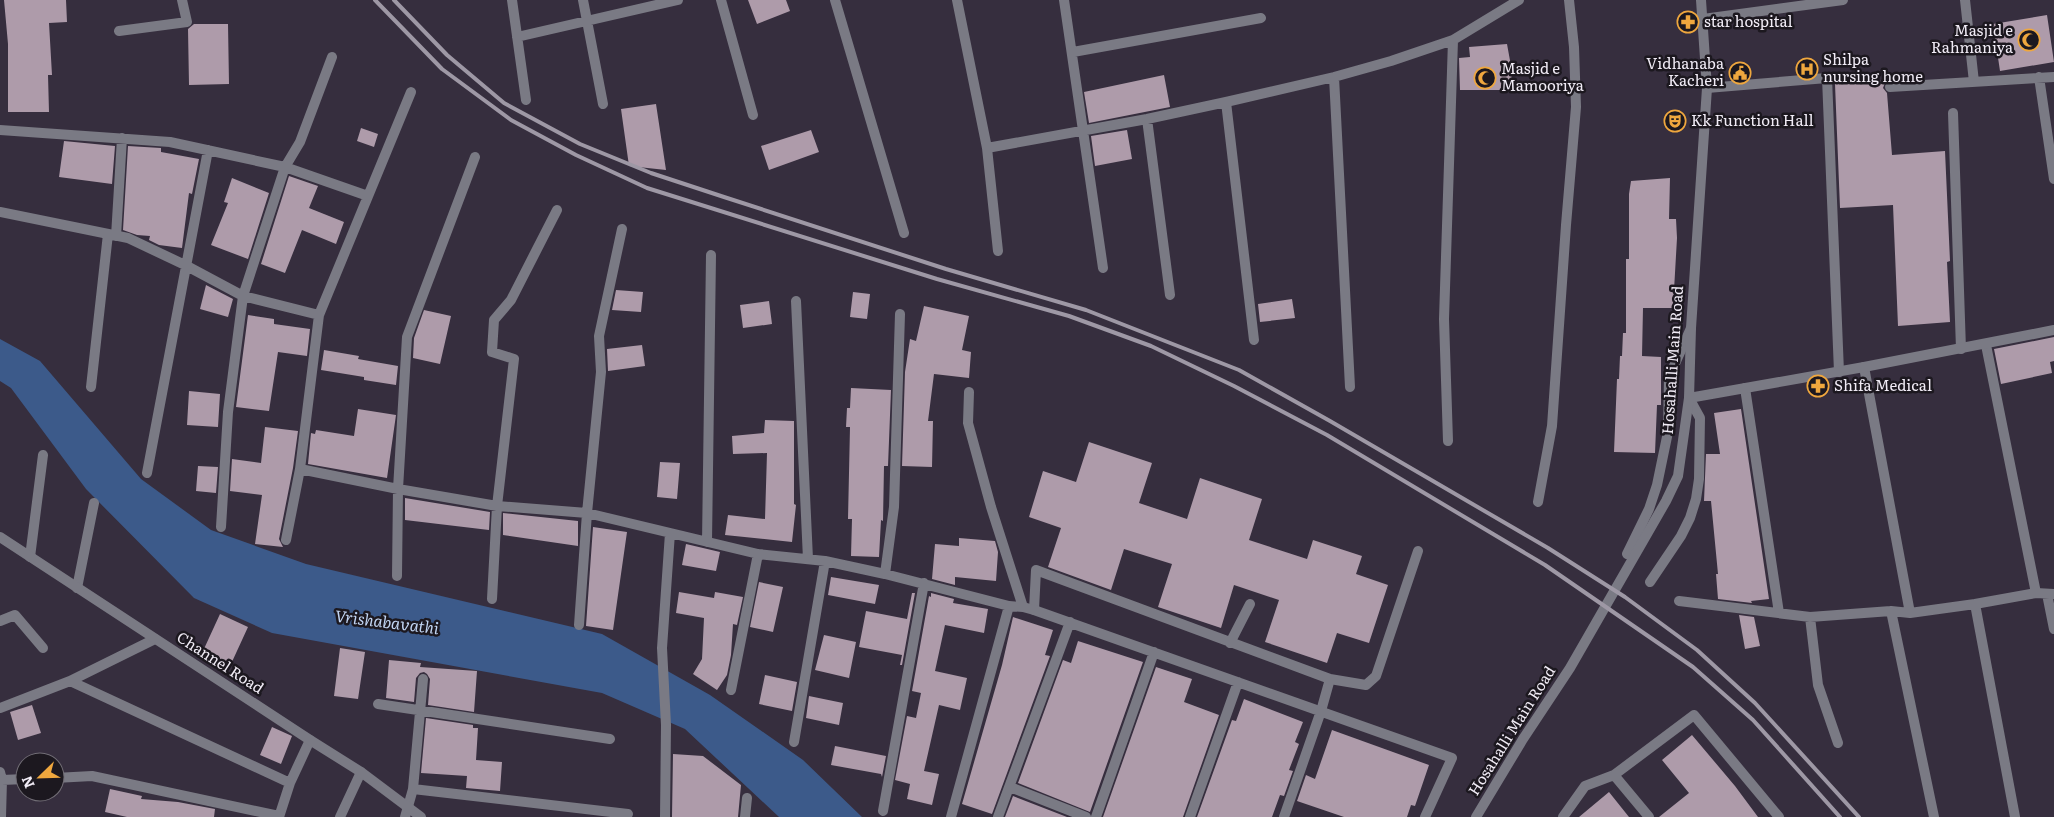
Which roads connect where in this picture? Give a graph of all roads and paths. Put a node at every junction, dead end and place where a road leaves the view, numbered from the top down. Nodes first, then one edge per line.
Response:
1 (182, 0) edge
2 (512, 0) edge
3 (583, 0) edge
4 (678, 0) edge
5 (721, 0) edge
6 (834, 0) edge
7 (958, 0) edge
8 (1064, 0) edge
9 (1519, 0) edge
10 (1570, 0) edge
11 (1701, 0) edge
12 (1843, 0) edge
13 (1965, 0) edge
14 (1506, 4) edge
15 (1261, 18) dead end
16 (1703, 19) junction
17 (587, 21) junction
18 (120, 31) dead end
19 (517, 37) junction
20 (1453, 40) junction
21 (1073, 52) junction
22 (332, 57) dead end
23 (1334, 77) junction
24 (2054, 77) edge
25 (2039, 78) junction
26 (1974, 82) junction
27 (1890, 87) dead end
28 (1706, 88) junction
29 (411, 92) dead end
30 (526, 100) dead end
31 (1226, 102) junction
32 (603, 104) dead end
33 (1953, 113) dead end
34 (753, 115) dead end
35 (1147, 119) junction
36 (0, 130) edge
37 (1082, 131) junction
38 (122, 138) junction
39 (987, 148) junction
40 (208, 150) junction
41 (475, 156) dead end
42 (285, 167) junction
43 (2054, 179) edge
44 (368, 196) junction
45 (557, 210) dead end
46 (0, 212) edge
47 (622, 229) dead end
48 (904, 233) dead end
49 (112, 235) junction
50 (998, 251) dead end
51 (711, 255) dead end
52 (186, 265) junction
53 (1103, 268) dead end
54 (1170, 295) dead end
55 (243, 296) junction
56 (796, 301) dead end
57 (900, 314) dead end
58 (319, 315) junction
59 (1690, 328) junction
60 (2054, 330) edge
61 (1254, 340) dead end
62 (1986, 344) junction
63 (1961, 349) junction
64 (1864, 368) junction
65 (1839, 372) junction
66 (91, 387) dead end
67 (1350, 387) dead end
68 (1745, 388) junction
69 (969, 392) dead end
70 (1689, 398) junction
71 (1448, 441) dead end
72 (43, 455) dead end
73 (300, 469) junction
74 (147, 473) dead end
75 (398, 489) junction
76 (1538, 502) dead end
77 (94, 503) dead end
78 (498, 506) junction
79 (587, 513) junction
80 (221, 527) dead end
81 (670, 533) junction
82 (0, 537) edge
83 (286, 540) dead end
84 (707, 542) junction
85 (1418, 551) dead end
86 (758, 554) junction
87 (1627, 554) dead end
88 (30, 557) junction
89 (808, 559) junction
90 (825, 561) junction
91 (885, 574) junction
92 (397, 576) dead end
93 (1650, 582) dead end
94 (924, 583) junction
95 (77, 588) junction
96 (2046, 594) edge
97 (492, 599) dead end
98 (1679, 601) dead end
99 (1250, 604) dead end
100 (1975, 604) junction
101 (1009, 606) junction
102 (1023, 606) junction
103 (1034, 610) junction
104 (1891, 611) junction
105 (1779, 613) junction
106 (1910, 613) junction
107 (1810, 617) junction
108 (0, 621) edge
109 (1070, 622) junction
110 (579, 625) dead end
111 (2054, 629) edge
112 (155, 638) junction
113 (1230, 643) junction
114 (43, 648) dead end
115 (1154, 652) junction
116 (1330, 679) junction
117 (423, 680) dead end
118 (70, 681) junction
119 (1238, 682) junction
120 (731, 690) dead end
121 (378, 704) dead end
122 (0, 708) edge
123 (420, 710) junction
124 (1321, 711) junction
125 (610, 739) dead end
126 (310, 740) junction
127 (794, 742) dead end
128 (1838, 743) dead end
129 (361, 772) junction
130 (1614, 775) junction
131 (1, 776) edge
132 (65, 777) edge
133 (15, 778) edge
134 (290, 783) junction
135 (1010, 787) junction
136 (413, 789) junction
137 (747, 798) dead end
138 (883, 811) dead end
139 (406, 812) edge
140 (628, 814) dead end
141 (279, 816) edge
142 (1, 817) edge
143 (340, 817) edge
144 (421, 817) edge
145 (665, 817) edge
146 (745, 817) edge
147 (951, 817) edge
148 (998, 817) edge
149 (1086, 817) edge
150 (1096, 817) edge
151 (1190, 817) edge
152 (1284, 817) edge
153 (1425, 817) edge
154 (1476, 817) edge
155 (1563, 817) edge
156 (1649, 817) edge
157 (1779, 817) edge
158 (1934, 817) edge
159 (2015, 817) edge

1 - 18 street
2 - 19 street
3 - 17 street
4 - 17 street
5 - 34 street
6 - 48 street
7 - 39 street
8 - 21 street
9 - 14 street
10 - 76 street
11 - 16 street, Hosahalli Main Road
12 - 16 street
13 - 26 street
14 - 20 street
15 - 21 street
16 - 28 street, Hosahalli Main Road
17 - 19 street
17 - 32 street
19 - 30 street
20 - 23 street
20 - 71 street
21 - 37 street
22 - 42 street
23 - 31 street
23 - 67 street
24 - 25 street
25 - 26 street
25 - 43 street
26 - 27 street
28 - 59 street, Hosahalli Main Road
28 - 65 street
29 - 44 street
31 - 35 street
31 - 61 street
33 - 63 street
35 - 37 street
35 - 54 street
36 - 38 street
37 - 39 street
37 - 53 street
38 - 40 street
38 - 49 street
39 - 50 street
40 - 42 street
40 - 52 street
41 - 75 street
42 - 44 street
42 - 55 street
44 - 58 street
45 - 78 street
46 - 49 street
47 - 79 street
49 - 52 street
49 - 66 street
51 - 84 street
52 - 55 street
52 - 74 street
55 - 58 street
55 - 80 street
56 - 89 street
57 - 91 street
58 - 73 street
59 - 70 street, Hosahalli Main Road
59 - 87 street
60 - 62 street
62 - 63 street
62 - 96 street
63 - 64 street
64 - 65 street
64 - 106 street
65 - 68 street
68 - 70 street
68 - 105 street
69 - 102 street
70 - 93 street
70 - 154 street, Hosahalli Main Road
72 - 88 street
73 - 75 street
73 - 83 street
75 - 78 street
75 - 92 street
77 - 95 street
78 - 79 street
78 - 97 street
79 - 81 street
79 - 110 street
81 - 84 street
81 - 145 street
82 - 88 street, Channel Road
84 - 86 street
85 - 116 street
86 - 89 street
86 - 120 street
88 - 95 street, Channel Road
89 - 90 street
90 - 91 street
90 - 127 street
91 - 94 street
94 - 101 street
94 - 138 street
95 - 112 street, Channel Road
96 - 100 street
96 - 111 street
98 - 105 street
99 - 113 street
100 - 106 street
100 - 159 street
101 - 102 street
101 - 147 street
102 - 103 street
103 - 109 street
103 - 113 street
104 - 106 street
104 - 107 street
104 - 158 street
105 - 107 street
107 - 128 street
108 - 114 street
109 - 115 street
109 - 135 street
112 - 118 street
112 - 126 street, Channel Road
113 - 116 street
115 - 119 street
115 - 150 street
116 - 124 street
117 - 123 street
118 - 122 street
118 - 134 street
119 - 124 street
119 - 151 street
121 - 123 street
123 - 125 street
123 - 136 street
124 - 152 street
124 - 153 street
126 - 129 street, Channel Road
126 - 134 street
129 - 139 street, Channel Road
129 - 143 street
130 - 155 street
130 - 156 street
130 - 157 street
131 - 133 street
131 - 142 street
132 - 141 street
134 - 141 street
135 - 148 street
135 - 149 street
136 - 139 street
136 - 140 street
137 - 146 street
139 - 144 street, Channel Road

